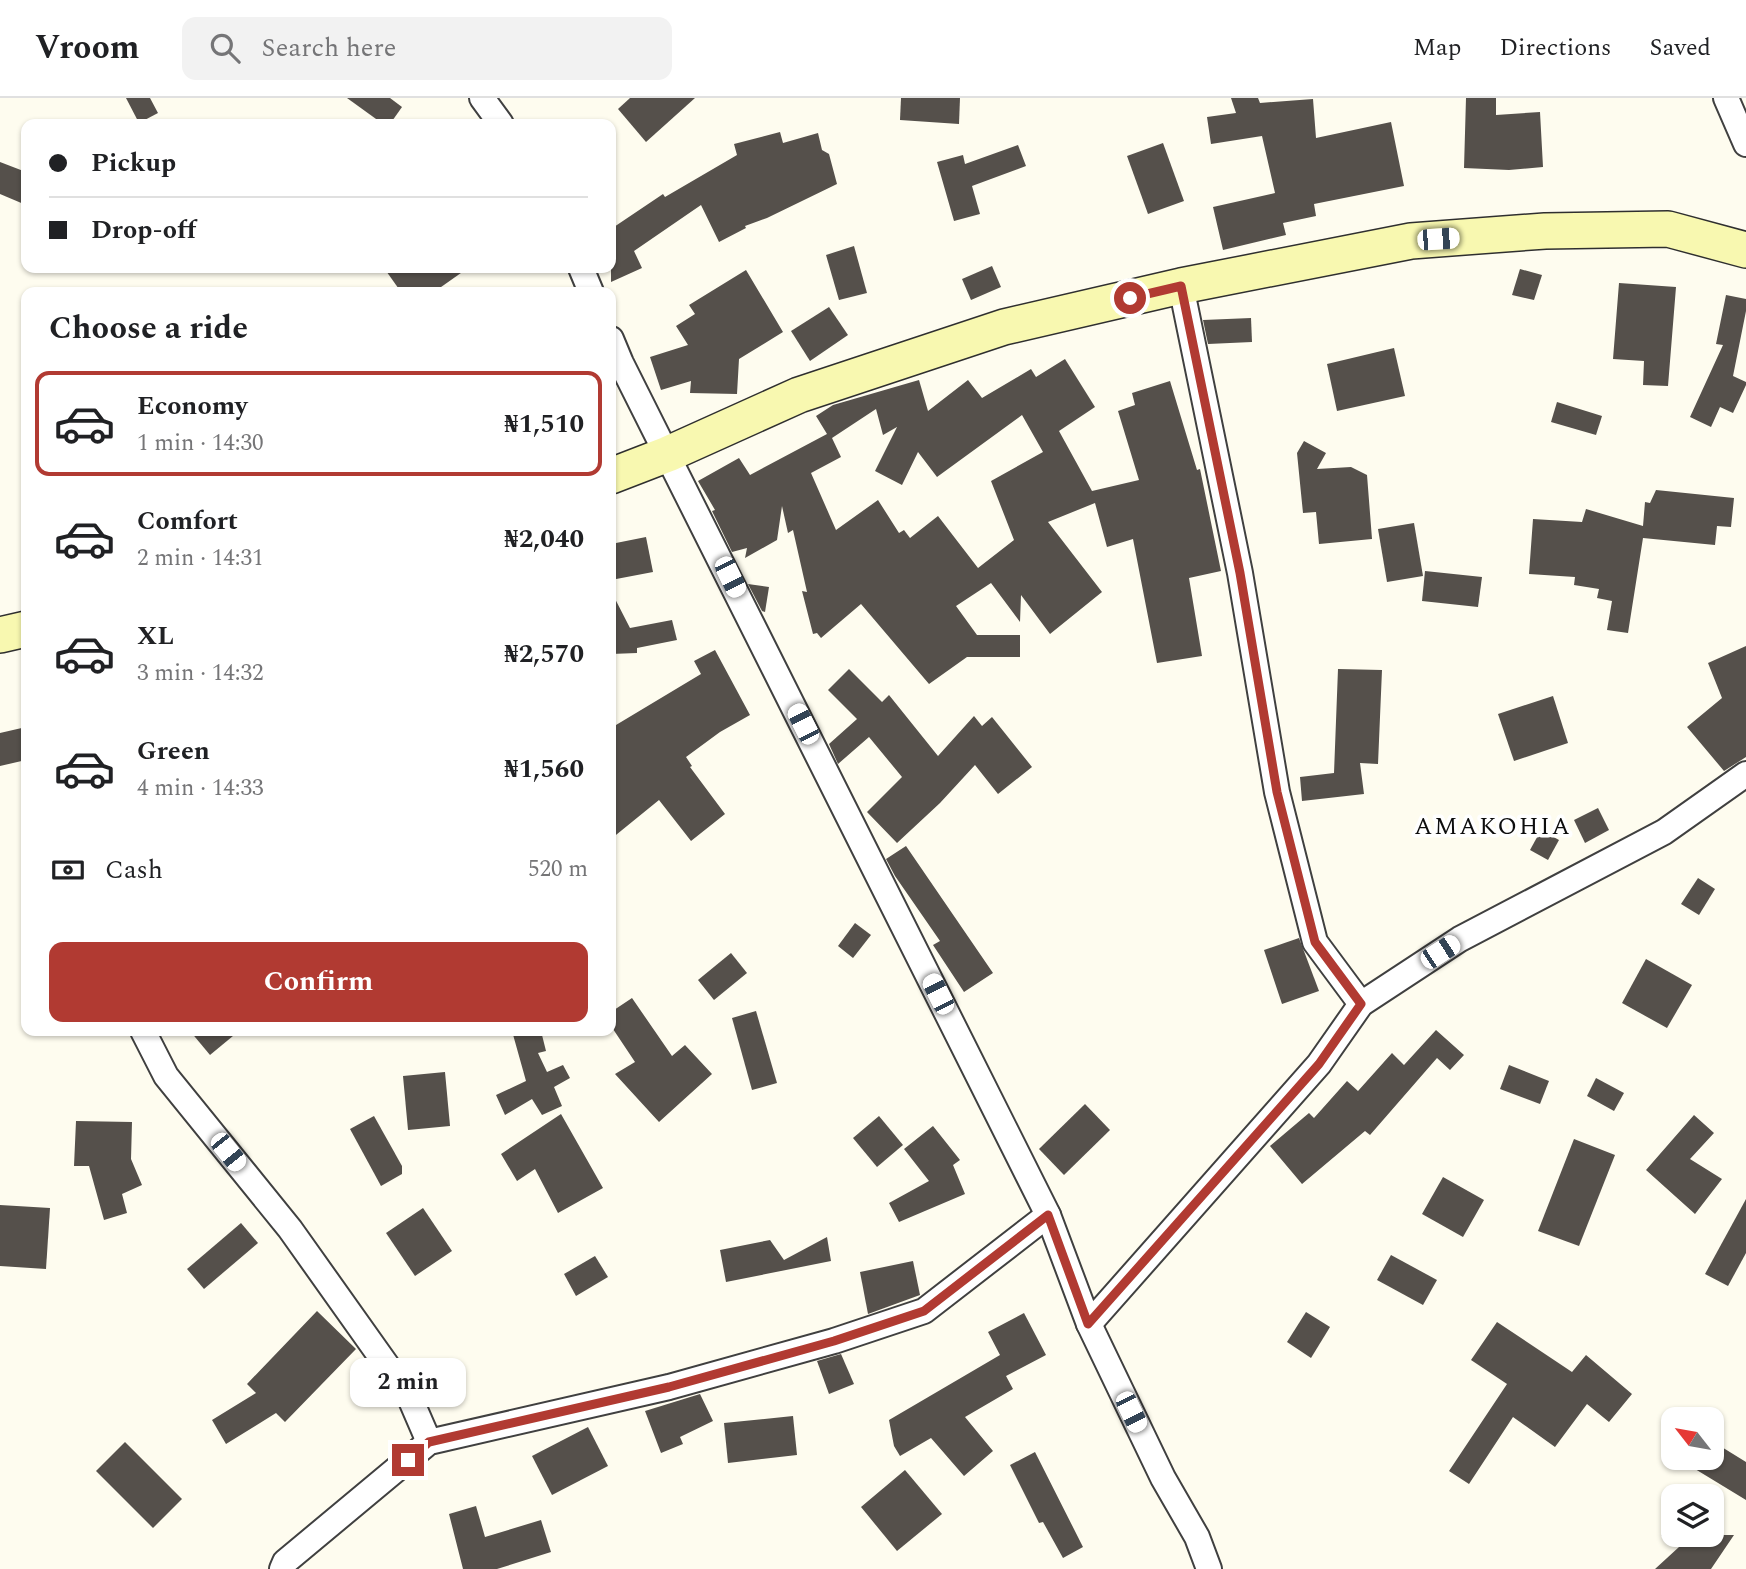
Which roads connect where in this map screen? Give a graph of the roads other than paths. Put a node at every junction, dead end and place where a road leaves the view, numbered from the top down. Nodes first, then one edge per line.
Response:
1 (482, 98) edge
2 (1726, 98) edge
3 (497, 119) edge
4 (1746, 144) edge
5 (1746, 250) edge
6 (1181, 286) junction
7 (616, 351) edge
8 (668, 454) junction
9 (616, 474) edge
10 (21, 630) edge
11 (0, 635) edge
12 (1746, 774) edge
13 (1361, 1004) junction
14 (146, 1036) edge
15 (1048, 1215) junction
16 (1088, 1324) junction
17 (429, 1442) junction
18 (282, 1569) edge
19 (1209, 1569) edge

1 - 3 street
2 - 4 street
5 - 6 street
6 - 8 street
6 - 13 street
7 - 8 street
8 - 9 street
8 - 15 street
10 - 11 street
12 - 13 street
13 - 16 street
14 - 17 street
15 - 16 street
15 - 17 street
16 - 19 street
17 - 18 street

